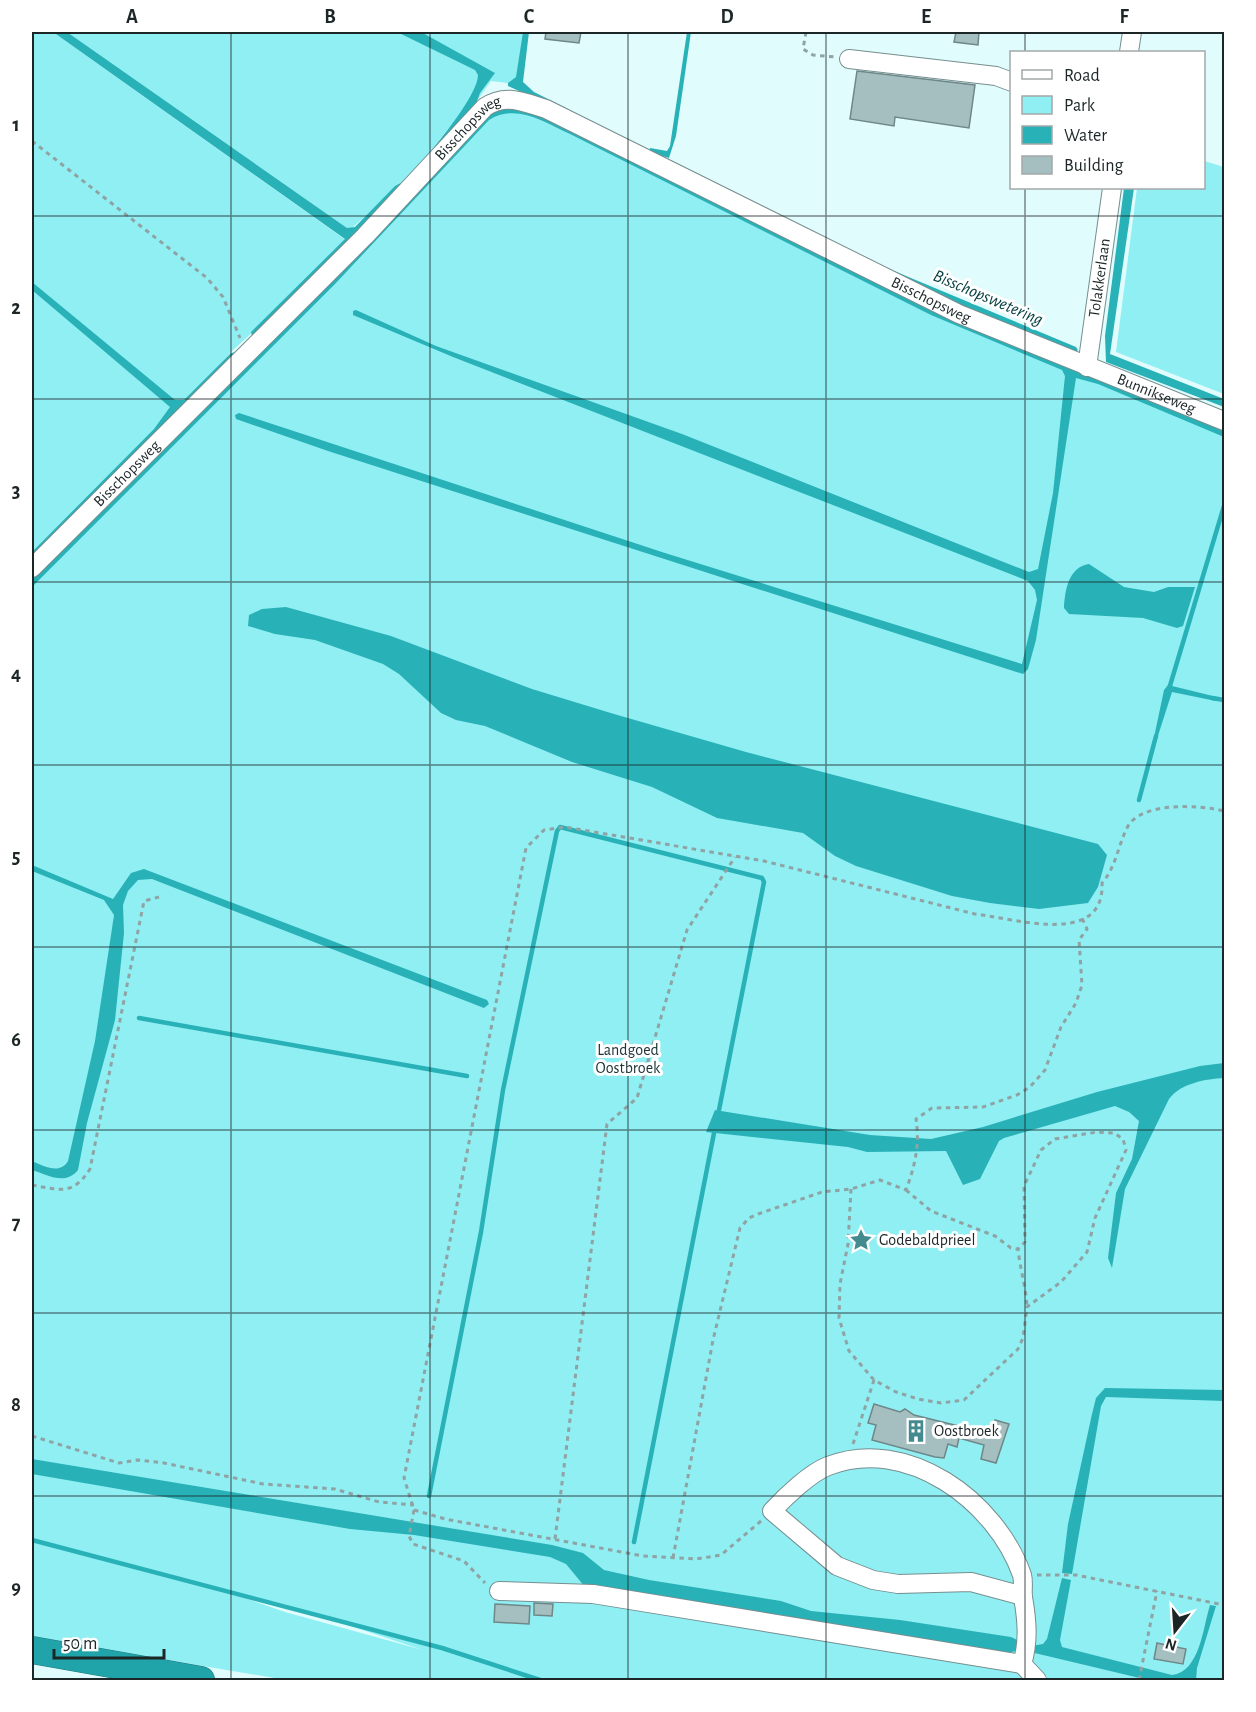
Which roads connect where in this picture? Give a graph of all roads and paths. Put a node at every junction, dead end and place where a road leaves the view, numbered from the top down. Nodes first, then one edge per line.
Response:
1 (806, 32) edge
2 (1132, 32) edge
3 (1129, 51) edge
4 (849, 59) joint
5 (1010, 82) edge
6 (32, 141) edge
7 (1112, 189) edge
8 (250, 350) junction
9 (1088, 367) junction
10 (1224, 421) edge
11 (32, 568) edge
12 (1224, 810) edge
13 (736, 856) junction
14 (159, 897) dead end
15 (1083, 918) junction
16 (32, 1185) edge
17 (851, 1189) junction
18 (906, 1190) junction
19 (1018, 1249) junction
20 (1027, 1307) junction
21 (874, 1380) junction
22 (32, 1436) edge
23 (847, 1461) junction
24 (414, 1505) junction
25 (414, 1510) junction
26 (772, 1511) junction
27 (555, 1539) junction
28 (673, 1558) junction
29 (1023, 1576) junction
30 (1157, 1591) junction
31 (499, 1592) joint
32 (1023, 1596) junction
33 (1224, 1605) edge
34 (32, 1650) edge
35 (1025, 1653) junction
36 (201, 1680) edge
37 (1037, 1680) edge
38 (1139, 1680) edge

1 - 4 path
2 - 3 street
4 - 5 street
6 - 8 path
7 - 9 street, Tolakkerlaan
8 - 9 street, Bisschopsweg
8 - 11 street, Bisschopsweg
9 - 10 street, Bunnikseweg
12 - 15 path
13 - 15 path
13 - 24 path
13 - 27 path
14 - 16 path
15 - 18 path
17 - 18 path
17 - 21 path
17 - 28 path
18 - 19 path
19 - 20 path
19 - 20 path
20 - 21 path
21 - 23 path
22 - 24 path
23 - 26 street
23 - 29 street
24 - 25 path
25 - 27 path
25 - 31 path
26 - 28 path
26 - 32 street
27 - 28 path
29 - 30 path
29 - 32 street
30 - 33 path
30 - 38 path
31 - 35 street
32 - 35 street
34 - 36 highway
35 - 37 street

